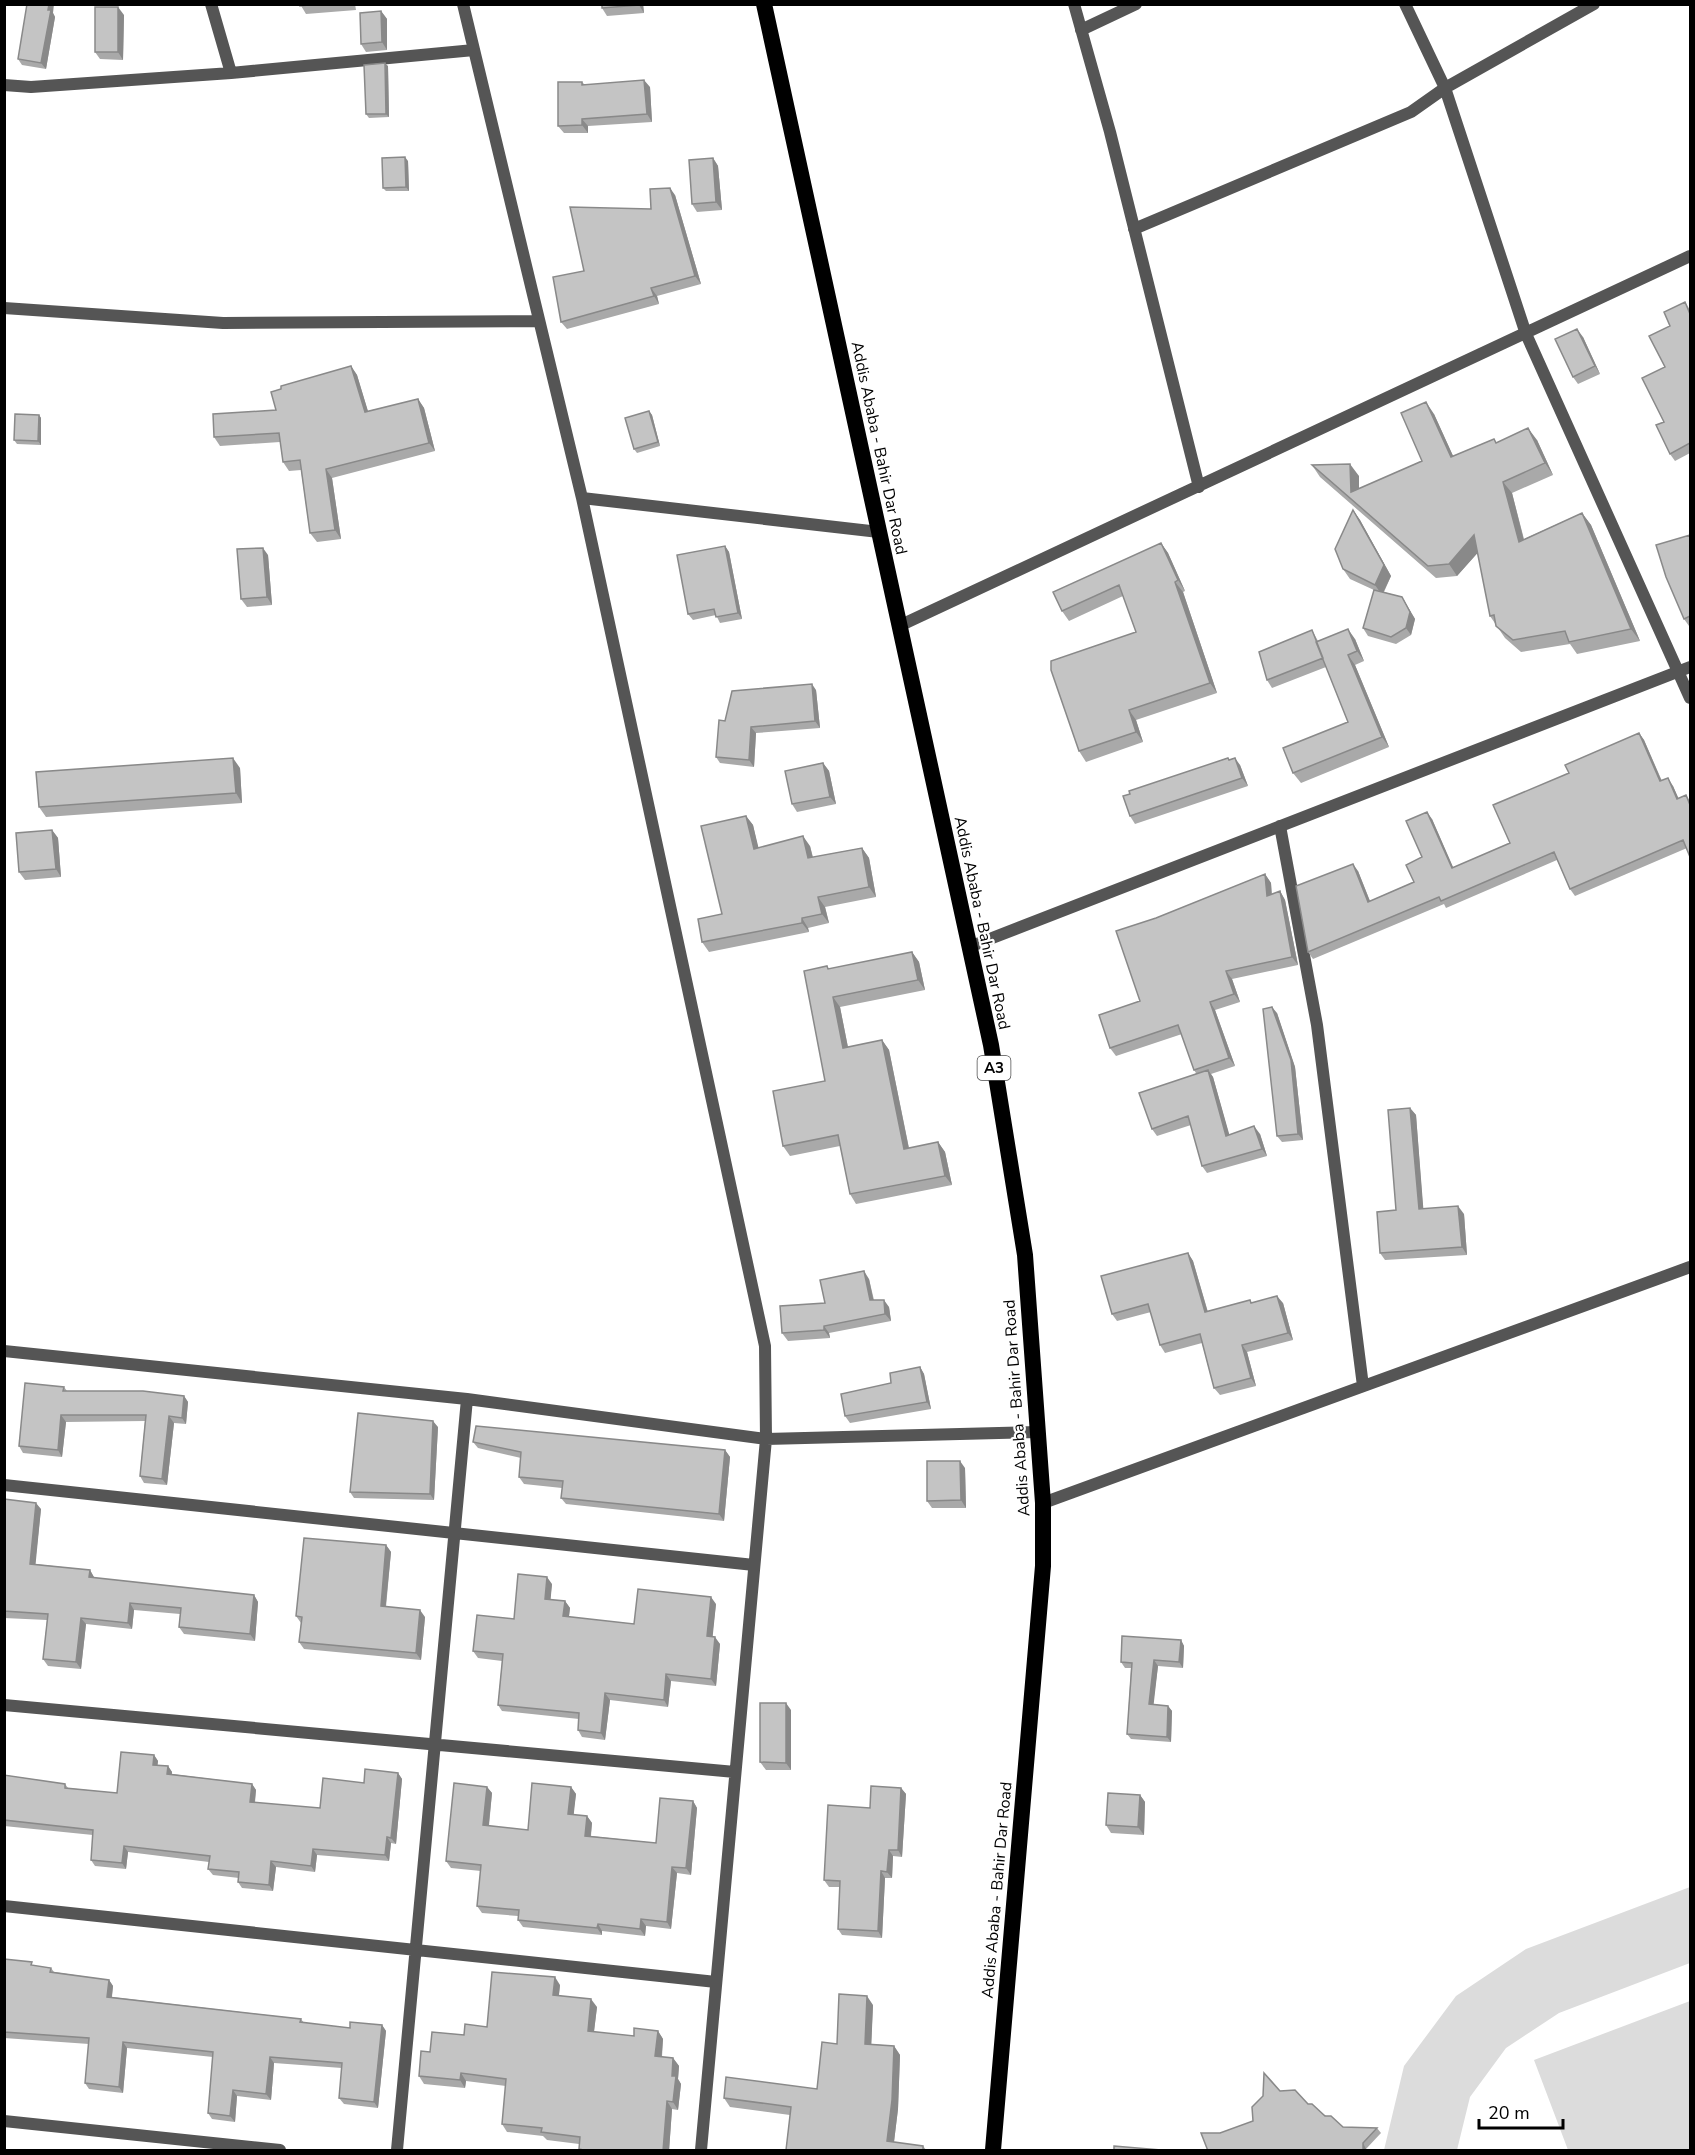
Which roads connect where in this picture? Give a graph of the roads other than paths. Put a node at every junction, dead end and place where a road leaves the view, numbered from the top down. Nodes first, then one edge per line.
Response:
1 (211, 4) edge
2 (463, 4) edge
3 (764, 4) edge
4 (1074, 4) edge
5 (1136, 4) edge
6 (1405, 4) edge
7 (1594, 4) edge
8 (1081, 30) junction
9 (474, 50) junction
10 (231, 73) junction
11 (4, 85) edge
12 (1445, 88) junction
13 (1134, 229) junction
14 (1690, 256) edge
15 (4, 308) edge
16 (540, 321) junction
17 (1526, 334) junction
18 (1200, 488) junction
19 (582, 498) junction
20 (879, 532) junction
21 (899, 626) junction
22 (1684, 669) edge
23 (1690, 698) edge
24 (1280, 826) junction
25 (969, 947) junction
26 (1690, 1267) edge
27 (4, 1351) edge
28 (1363, 1386) junction
29 (467, 1399) junction
30 (1039, 1432) junction
31 (766, 1439) junction
32 (4, 1485) edge
33 (1043, 1503) junction
34 (455, 1533) junction
35 (754, 1565) junction
36 (4, 1705) edge
37 (435, 1745) junction
38 (735, 1772) junction
39 (4, 1906) edge
40 (416, 1950) junction
41 (716, 1982) junction
42 (4, 2121) edge
43 (280, 2151) edge
44 (397, 2151) edge
45 (700, 2151) edge
46 (993, 2151) edge

1 - 10 street
2 - 9 street
3 - 20 highway, Addis Ababa - Bahir Dar Road / A3
4 - 8 street
5 - 8 street
6 - 12 street
7 - 12 street
8 - 13 street
9 - 10 street
9 - 16 street
10 - 11 street
12 - 13 street
12 - 17 street
13 - 18 street
14 - 17 street
15 - 16 street
16 - 19 street
17 - 18 street
17 - 22 street
18 - 21 street
19 - 20 street
19 - 31 street
20 - 21 highway, Addis Ababa - Bahir Dar Road / A3
21 - 25 highway, Addis Ababa - Bahir Dar Road / A3
22 - 23 street
22 - 24 street
24 - 25 street
24 - 28 street
25 - 30 highway, Addis Ababa - Bahir Dar Road / A3
26 - 28 street
27 - 29 street
28 - 33 street
29 - 31 street
29 - 34 street
30 - 31 street
30 - 33 highway, Addis Ababa - Bahir Dar Road / A3
31 - 35 street
32 - 34 street
33 - 46 highway, Addis Ababa - Bahir Dar Road / A3
34 - 35 street
34 - 37 street
35 - 38 street
36 - 37 street
37 - 38 street
37 - 40 street
38 - 41 street
39 - 40 street
40 - 41 street
40 - 44 street
41 - 45 street
42 - 43 street

